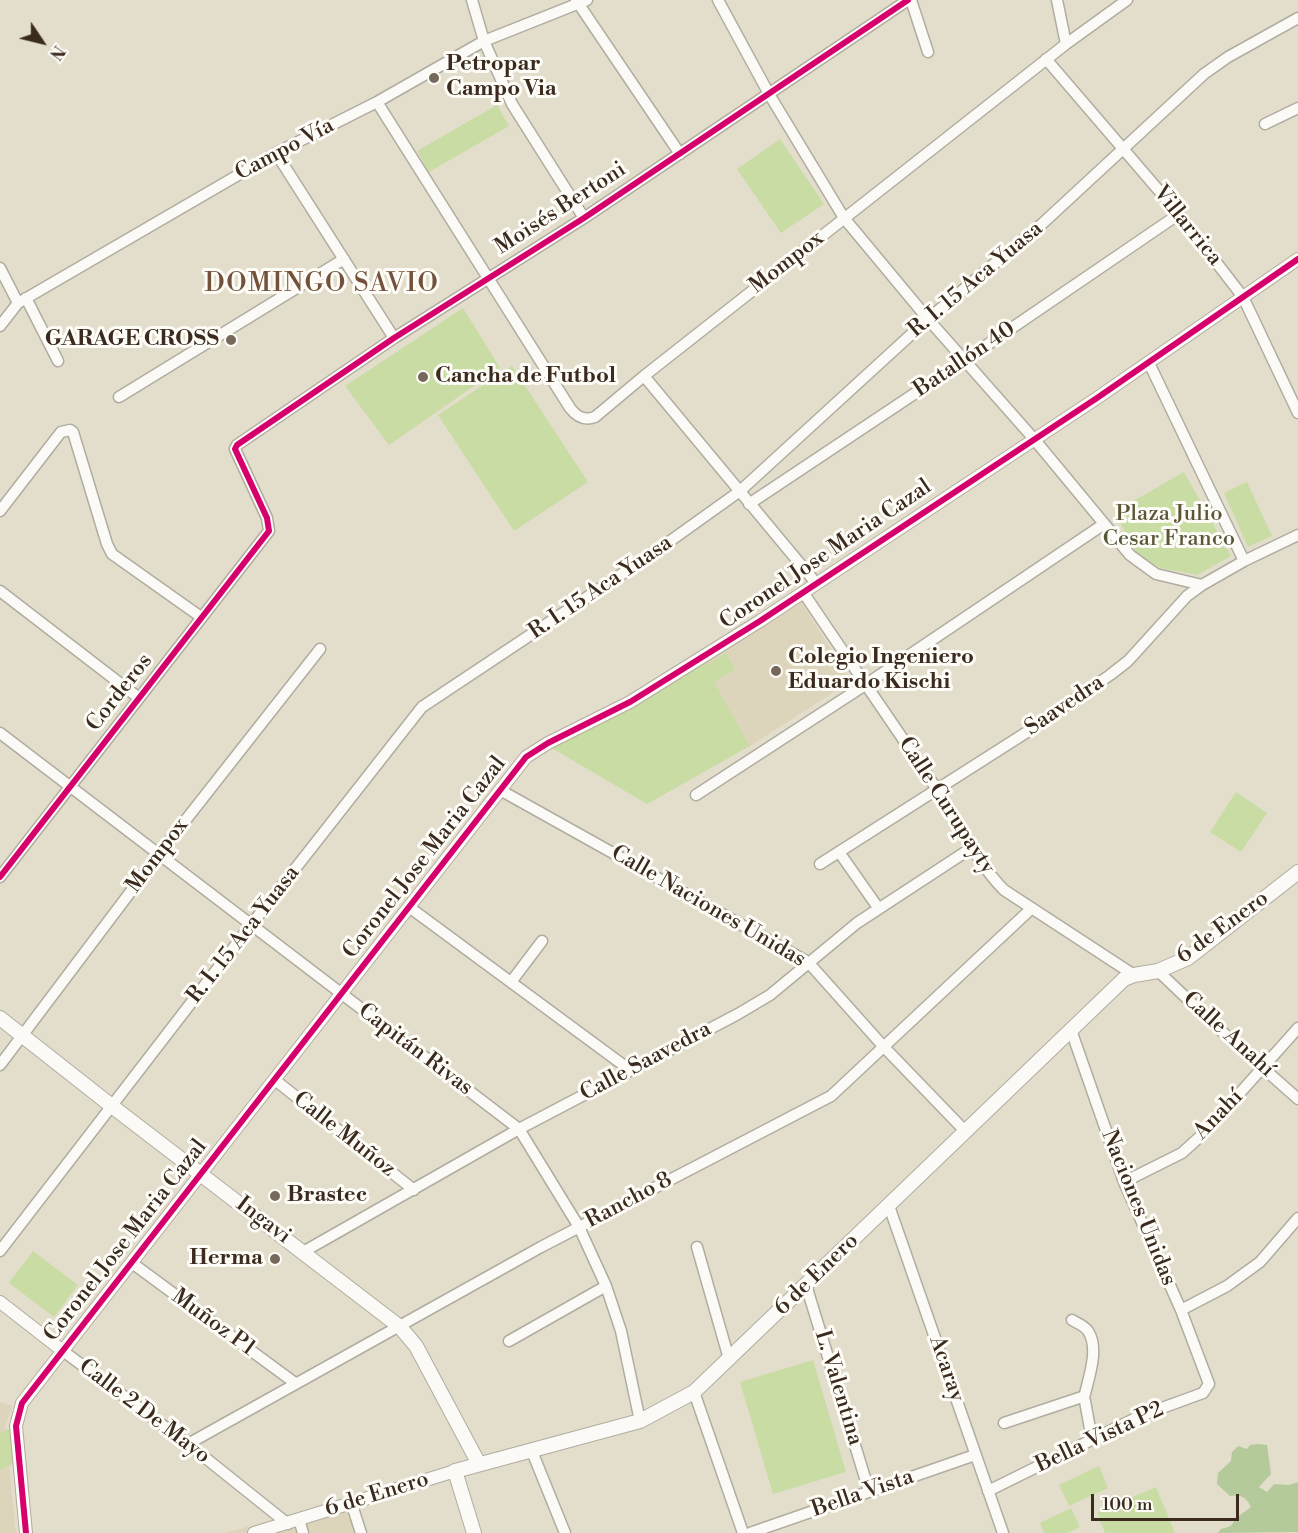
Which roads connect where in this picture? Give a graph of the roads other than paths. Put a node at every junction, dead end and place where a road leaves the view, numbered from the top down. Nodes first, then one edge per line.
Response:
1 (472, 0) edge
2 (718, 0) edge
3 (909, 0) edge
4 (1057, 0) edge
5 (1127, 0) edge
6 (580, 1) edge
7 (1298, 18) edge
8 (484, 40) junction
9 (1066, 44) junction
10 (928, 52) dead end
11 (1046, 59) junction
12 (769, 94) junction
13 (377, 102) junction
14 (1298, 108) edge
15 (1264, 124) dead end
16 (1124, 150) junction
17 (276, 153) junction
18 (680, 154) junction
19 (1179, 214) junction
20 (584, 218) junction
21 (844, 218) junction
22 (344, 259) junction
23 (1298, 259) edge
24 (0, 268) edge
25 (489, 277) junction
26 (1243, 297) junction
27 (22, 301) junction
28 (928, 319) junction
29 (0, 326) edge
30 (394, 338) junction
31 (965, 360) junction
32 (58, 361) dead end
33 (1149, 363) junction
34 (644, 376) junction
35 (119, 397) dead end
36 (1298, 413) edge
37 (1034, 439) junction
38 (740, 491) junction
39 (749, 504) junction
40 (0, 511) edge
41 (1104, 524) junction
42 (269, 531) joint
43 (1298, 535) edge
44 (1244, 561) junction
45 (816, 583) junction
46 (1202, 585) junction
47 (0, 591) edge
48 (803, 592) junction
49 (201, 617) junction
50 (320, 648) dead end
51 (865, 685) junction
52 (139, 698) junction
53 (0, 734) edge
54 (70, 787) junction
55 (500, 790) junction
56 (937, 790) junction
57 (696, 795) dead end
58 (973, 847) junction
59 (839, 852) junction
60 (159, 854) junction
61 (820, 864) dead end
62 (1298, 872) edge
63 (0, 877) edge
64 (409, 907) junction
65 (1032, 908) junction
66 (879, 909) junction
67 (250, 925) junction
68 (542, 941) dead end
69 (808, 962) junction
70 (1158, 971) junction
71 (1134, 975) junction
72 (511, 982) junction
73 (341, 994) junction
74 (0, 1018) edge
75 (1298, 1028) edge
76 (1071, 1030) junction
77 (23, 1035) junction
78 (884, 1046) junction
79 (0, 1065) edge
80 (1263, 1068) junction
81 (630, 1070) junction
82 (274, 1080) junction
83 (1298, 1099) edge
84 (113, 1107) junction
85 (519, 1129) junction
86 (966, 1132) junction
87 (201, 1174) junction
88 (1124, 1182) junction
89 (414, 1190) junction
90 (889, 1206) junction
91 (1298, 1218) edge
92 (579, 1227) junction
93 (697, 1247) dead end
94 (0, 1251) edge
95 (303, 1252) junction
96 (132, 1263) junction
97 (806, 1285) junction
98 (606, 1286) junction
99 (0, 1302) edge
100 (1181, 1310) junction
101 (1072, 1320) dead end
102 (400, 1326) junction
103 (509, 1341) dead end
104 (63, 1351) junction
105 (729, 1359) junction
106 (295, 1383) junction
107 (1209, 1384) joint
108 (694, 1392) junction
109 (1084, 1398) junction
110 (640, 1421) junction
111 (1004, 1424) dead end
112 (1092, 1440) junction
113 (188, 1444) junction
114 (531, 1449) junction
115 (975, 1455) junction
116 (479, 1464) junction
117 (455, 1471) junction
118 (869, 1491) junction
119 (988, 1491) junction
120 (351, 1502) junction
121 (294, 1522) junction
122 (26, 1533) edge
123 (254, 1533) edge
124 (303, 1533) edge
125 (361, 1533) edge
126 (474, 1533) edge
127 (565, 1533) edge
128 (743, 1533) edge
129 (750, 1533) edge
130 (1003, 1533) edge

1 - 8 street
2 - 12 street
3 - 10 street
3 - 12 street, Moisés Bertoni
4 - 9 street
5 - 9 street, Mompox
6 - 8 street, Campo Vía
6 - 18 street
7 - 16 street, R. I. 15 Aca Yuasa
8 - 13 street, Campo Vía
8 - 20 street
9 - 11 street, Mompox
11 - 16 street, Villarrica
11 - 21 street, Mompox
12 - 18 street, Moisés Bertoni
12 - 21 street
13 - 17 street, Campo Vía
13 - 25 street
14 - 15 street
16 - 19 street, Villarrica
16 - 28 street, R. I. 15 Aca Yuasa
17 - 22 street
17 - 27 street, Campo Vía
18 - 20 street, Moisés Bertoni
19 - 26 street, Villarrica
19 - 31 street, Batallón 40
20 - 25 street, Moisés Bertoni
21 - 28 street
21 - 34 street, Mompox
22 - 30 street
22 - 35 street
23 - 26 street, Coronel Jose Maria Cazal
24 - 27 street
25 - 30 street, Moisés Bertoni
25 - 34 street, Mompox
26 - 33 street, Coronel Jose Maria Cazal
26 - 36 street, Villarrica
27 - 29 street, Campo Vía
27 - 32 street
28 - 31 street
28 - 38 street, R. I. 15 Aca Yuasa
30 - 42 street, Moisés Bertoni
31 - 37 street
31 - 39 street, Batallón 40
33 - 37 street, Coronel Jose Maria Cazal
33 - 44 street
34 - 38 street
37 - 41 street
37 - 45 street, Coronel Jose Maria Cazal
38 - 39 street
38 - 67 street, R. I. 15 Aca Yuasa
39 - 45 street
40 - 49 street
41 - 46 street
41 - 51 street
42 - 49 street, Corderos
43 - 44 street, Saavedra
44 - 46 street, Saavedra
45 - 48 street, Coronel Jose Maria Cazal
46 - 56 street, Saavedra
47 - 52 street
48 - 51 street, Calle Curupayty
48 - 55 street, Coronel Jose Maria Cazal
49 - 52 street, Corderos
50 - 60 street, Mompox
51 - 56 street, Calle Curupayty
51 - 57 street
52 - 54 street, Corderos
53 - 54 street, Capitán Rivas
54 - 60 street, Capitán Rivas
54 - 63 street, Corderos
55 - 64 street, Coronel Jose Maria Cazal
55 - 69 street, Calle Naciones Unidas
56 - 58 street, Calle Curupayty
56 - 59 street, Saavedra
58 - 65 street, Calle Curupayty
58 - 66 street, Calle Saavedra
59 - 61 street, Saavedra
59 - 66 street
60 - 67 street, Capitán Rivas
60 - 77 street, Mompox
62 - 70 main road, 6 de Enero
64 - 72 street
64 - 73 street, Coronel Jose Maria Cazal
65 - 71 street, Calle Curupayty
65 - 78 street, Rancho 8
66 - 69 street, Calle Saavedra
67 - 73 street, Capitán Rivas
67 - 84 street, R. I. 15 Aca Yuasa
68 - 72 street
69 - 78 street, Calle Naciones Unidas
69 - 81 street, Calle Saavedra
70 - 71 main road, 6 de Enero
70 - 80 street, Calle Anahí
71 - 76 main road, 6 de Enero
72 - 81 street
73 - 82 street, Coronel Jose Maria Cazal
73 - 85 street, Capitán Rivas
74 - 77 main road, Ingavi
75 - 80 street, Anahí
76 - 86 main road, 6 de Enero
76 - 88 street, Naciones Unidas
77 - 79 street, Mompox
77 - 84 main road, Ingavi
78 - 86 street, Calle Naciones Unidas
78 - 92 street, Rancho 8
80 - 83 street, Calle Anahí
80 - 88 street, Anahí
81 - 85 street, Calle Saavedra
82 - 87 street, Coronel Jose Maria Cazal
82 - 89 street, Calle Muñoz
84 - 87 main road, Ingavi
84 - 94 street, R. I. 15 Aca Yuasa
85 - 89 street, Calle Saavedra
85 - 92 street, Capitán Rivas
86 - 90 main road, 6 de Enero
87 - 95 main road, Ingavi
87 - 96 street, Coronel Jose Maria Cazal
88 - 100 street, Naciones Unidas
89 - 95 street, Calle Saavedra
90 - 97 main road, 6 de Enero
90 - 115 street, Acaray
91 - 100 street
92 - 98 street, Capitán Rivas
92 - 102 street, Rancho 8
93 - 105 street
95 - 102 main road, Ingavi
96 - 104 street, Coronel Jose Maria Cazal
96 - 106 street, Muñoz P1
97 - 105 main road, 6 de Enero
97 - 118 street, L. Valentina
98 - 103 street
98 - 110 street, Capitán Rivas
99 - 104 street, Calle 2 De Mayo
100 - 107 street, Naciones Unidas
101 - 109 street
102 - 106 street, Rancho 8
102 - 116 main road, Ingavi
104 - 113 street, Calle 2 De Mayo
104 - 122 street, Coronel Jose Maria Cazal
105 - 108 main road, 6 de Enero
106 - 113 street, Rancho 8
107 - 112 street, Bella Vista P2
108 - 110 main road, 6 de Enero
108 - 128 street
109 - 111 street
109 - 112 street
110 - 114 main road, 6 de Enero
112 - 119 street, Bella Vista P2
113 - 121 street, Calle 2 De Mayo
114 - 116 main road, 6 de Enero
114 - 127 street
115 - 118 street, Bella Vista
115 - 119 street, Acaray
116 - 117 main road, 6 de Enero
117 - 120 street, 6 de Enero
117 - 126 main road
118 - 129 street, Bella Vista
119 - 130 street, Acaray
120 - 121 street, 6 de Enero
120 - 125 street
121 - 123 street, 6 de Enero
121 - 124 street

